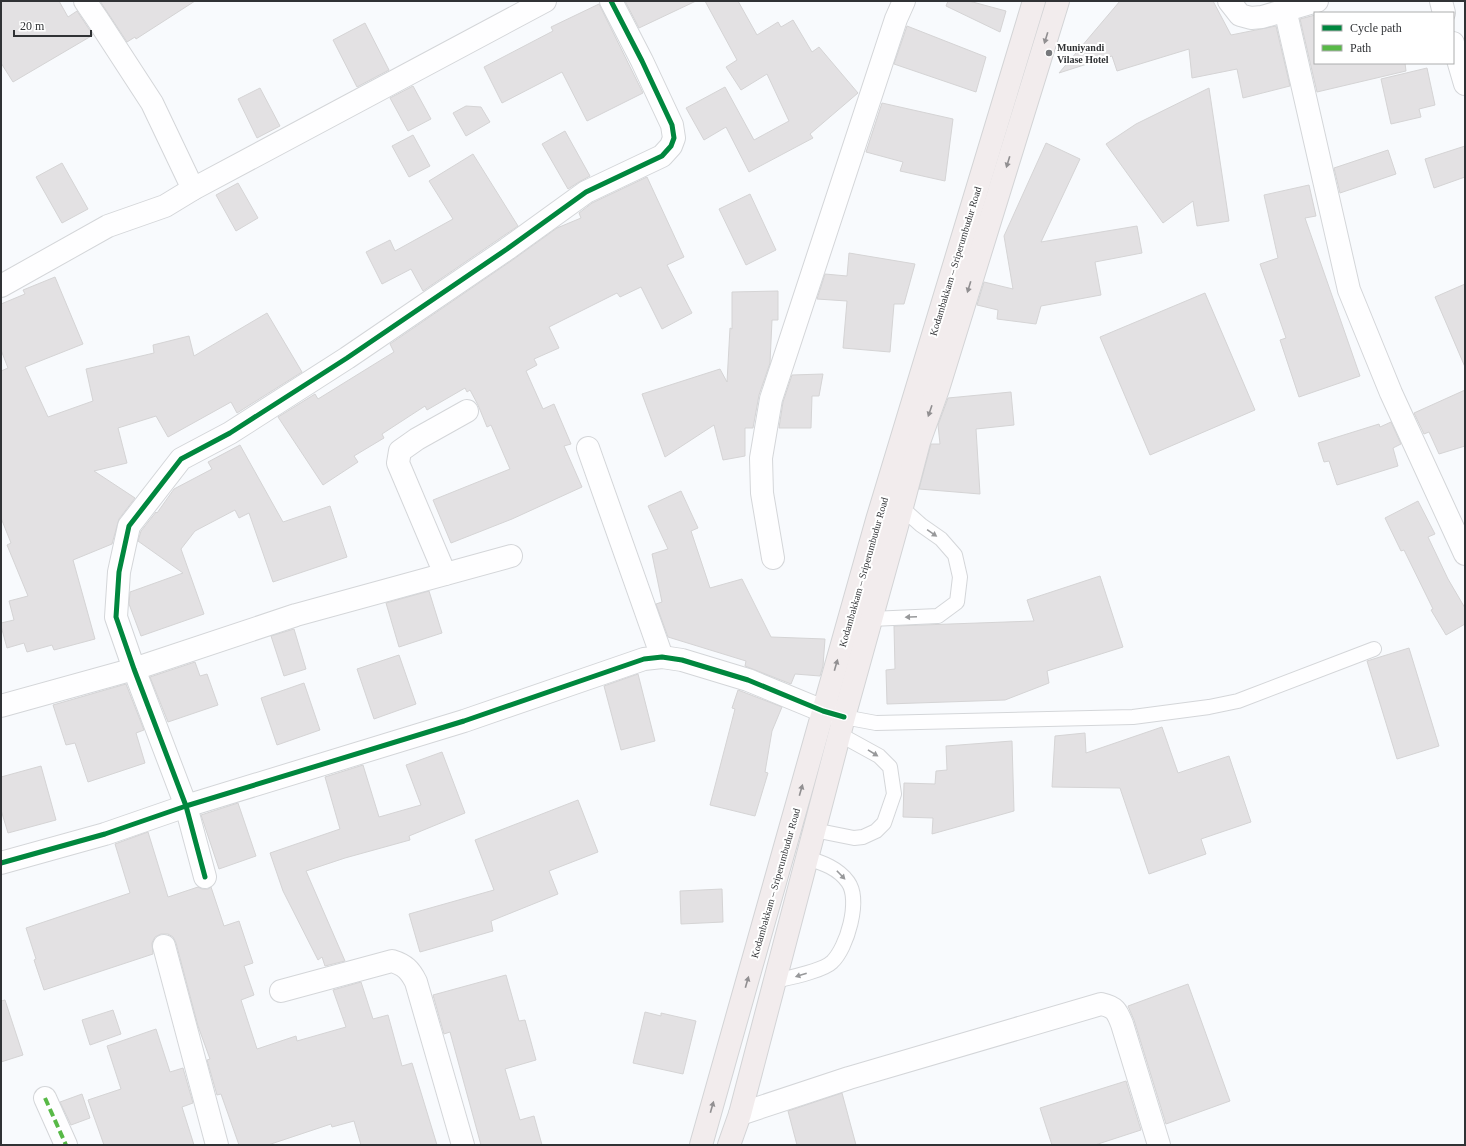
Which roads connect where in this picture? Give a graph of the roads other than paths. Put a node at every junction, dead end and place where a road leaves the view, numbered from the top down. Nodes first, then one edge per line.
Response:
1 (85, 1) edge
2 (545, 1) edge
3 (611, 1) edge
4 (904, 1) edge
5 (1034, 1) edge
6 (1058, 1) edge
7 (1229, 1) edge
8 (1317, 1) edge
9 (1441, 1) edge
10 (1285, 9) junction
11 (1444, 12) edge
12 (1454, 46) edge
13 (1465, 84) edge
14 (193, 189) junction
15 (1, 286) edge
16 (467, 411) dead end
17 (588, 448) dead end
18 (902, 508) junction
19 (1465, 554) edge
20 (511, 556) dead end
21 (773, 558) dead end
22 (445, 574) junction
23 (871, 619) junction
24 (1374, 649) dead end
25 (662, 657) junction
26 (134, 669) junction
27 (1, 706) edge
28 (835, 721) junction
29 (186, 806) junction
30 (814, 830) junction
31 (807, 858) junction
32 (1, 863) edge
33 (205, 877) dead end
34 (164, 946) dead end
35 (775, 981) junction
36 (281, 991) dead end
37 (45, 1098) dead end
38 (740, 1114) junction
39 (66, 1145) edge
40 (217, 1145) edge
41 (464, 1145) edge
42 (702, 1145) edge
43 (729, 1145) edge
44 (1159, 1145) edge

1 - 14 street
2 - 14 street
3 - 26 street
4 - 21 street
28 -> 5 main road, Kodambakkam – Sriperumbudur Road
6 -> 18 main road, Kodambakkam – Sriperumbudur Road
7 - 10 street
8 - 10 street
9 - 11 street
10 - 19 street
12 - 13 street
14 - 15 street
16 - 22 street
17 - 25 street
18 - 23 main road, Kodambakkam – Sriperumbudur Road
18 -> 23 lane
20 - 22 street
22 - 26 street
23 - 28 main road, Kodambakkam – Sriperumbudur Road
24 - 28 lane
25 - 28 street
25 - 29 street
26 - 27 street
26 - 29 street
28 - 30 main road, Kodambakkam – Sriperumbudur Road
28 -> 30 lane
42 -> 28 main road, Kodambakkam – Sriperumbudur Road
29 - 32 street
29 - 33 street
30 - 31 main road, Kodambakkam – Sriperumbudur Road
31 - 35 main road, Kodambakkam – Sriperumbudur Road
31 -> 35 lane
34 - 40 street
35 - 38 main road, Kodambakkam – Sriperumbudur Road
36 - 41 street
37 - 39 street
38 - 43 main road, Kodambakkam – Sriperumbudur Road
38 - 44 street

